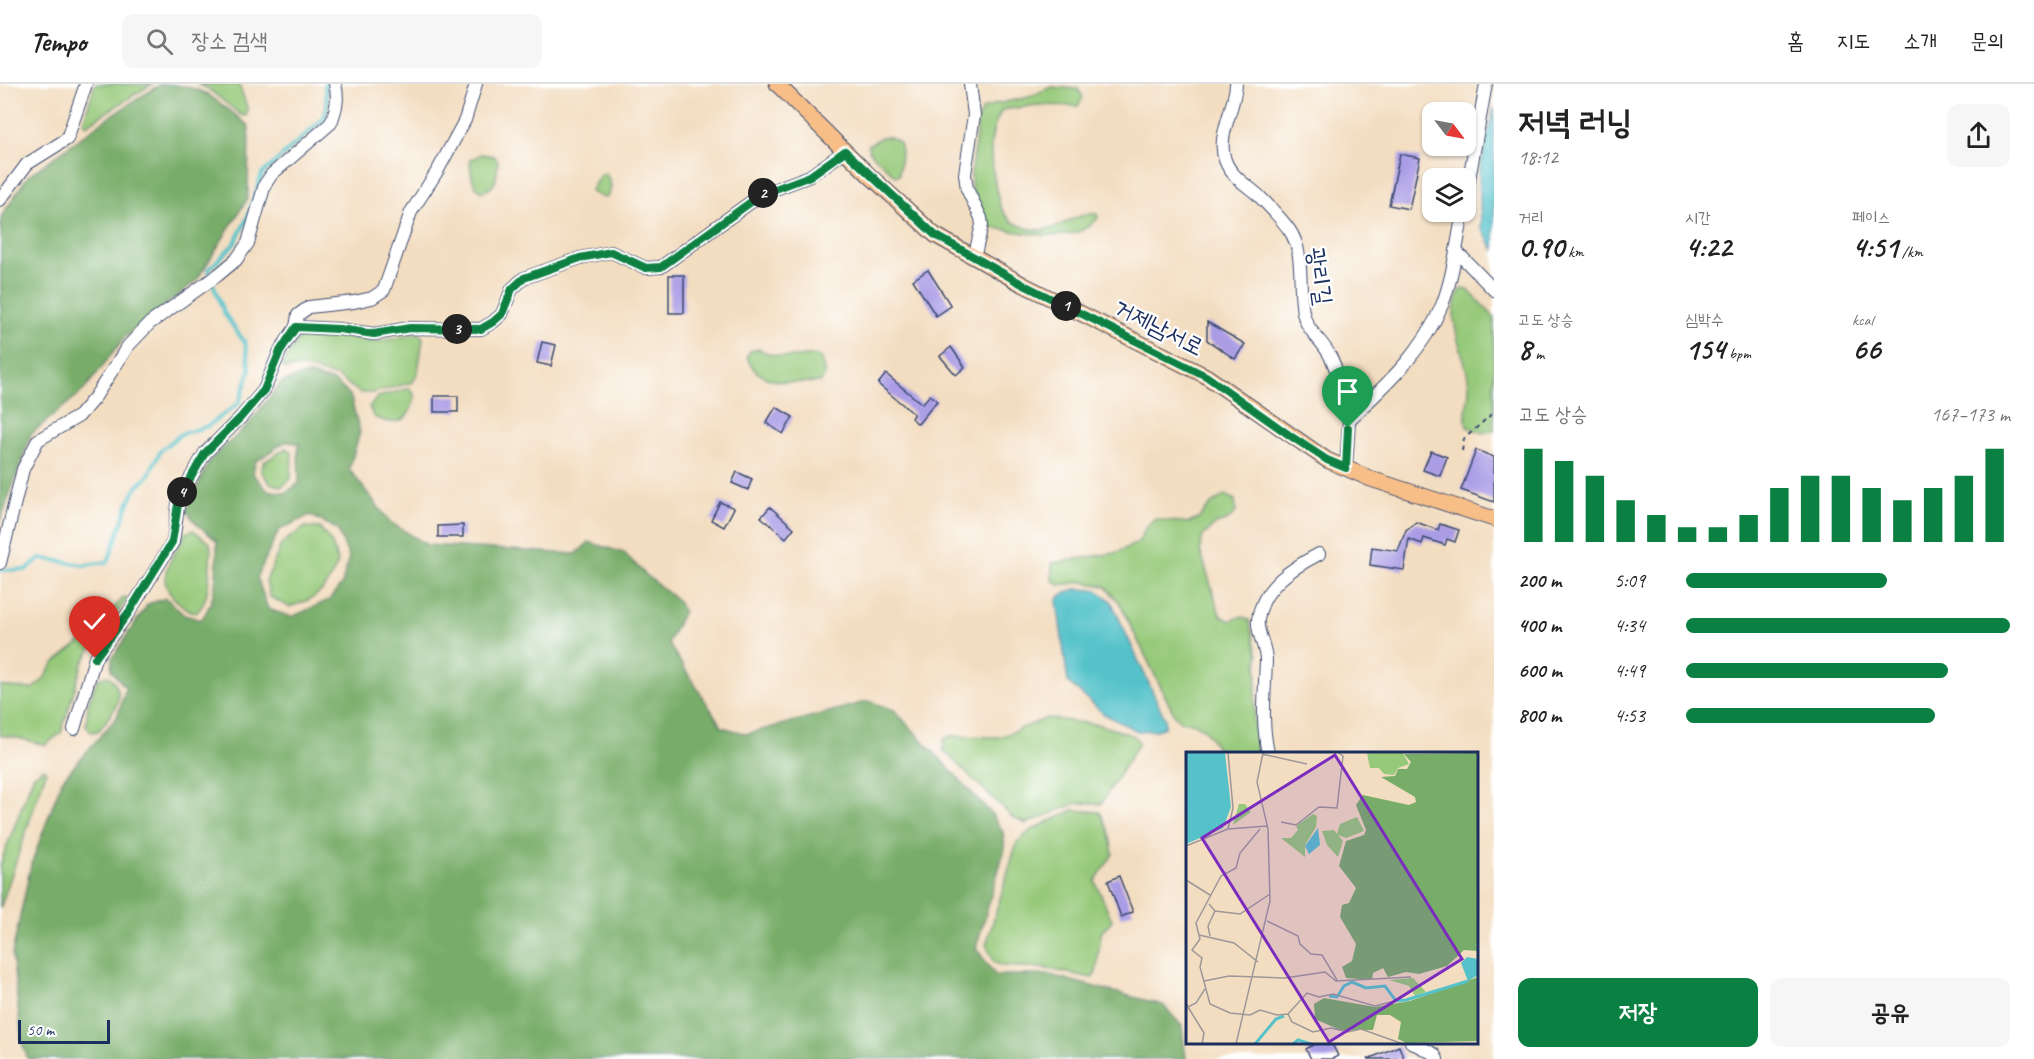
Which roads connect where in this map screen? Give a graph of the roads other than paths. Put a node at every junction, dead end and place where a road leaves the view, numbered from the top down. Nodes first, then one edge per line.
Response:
1 (86, 84) edge
2 (335, 84) edge
3 (476, 84) edge
4 (777, 84) edge
5 (970, 84) edge
6 (1236, 84) edge
7 (1486, 84) edge
8 (845, 151) junction
9 (1471, 168) edge
10 (0, 200) edge
11 (1461, 222) edge
12 (1456, 251) junction
13 (974, 258) junction
14 (1494, 290) edge
15 (296, 327) junction
16 (1349, 420) junction
17 (1346, 468) junction
18 (1494, 519) edge
19 (1319, 554) dead end
20 (0, 563) edge
21 (74, 729) dead end
22 (1268, 752) edge
23 (1415, 1044) edge
24 (1437, 1059) edge

1 - 10 street
2 - 20 street
3 - 15 street
4 - 8 main road, 거제남서로
5 - 13 street
6 - 16 street, 광리길
7 - 9 street
8 - 13 main road, 거제남서로
8 - 15 street
11 - 12 street
12 - 14 street
12 - 16 street
13 - 17 main road, 거제남서로
15 - 21 street
16 - 17 street, 광리길
17 - 18 main road, 거제남서로
19 - 22 street
23 - 24 street

